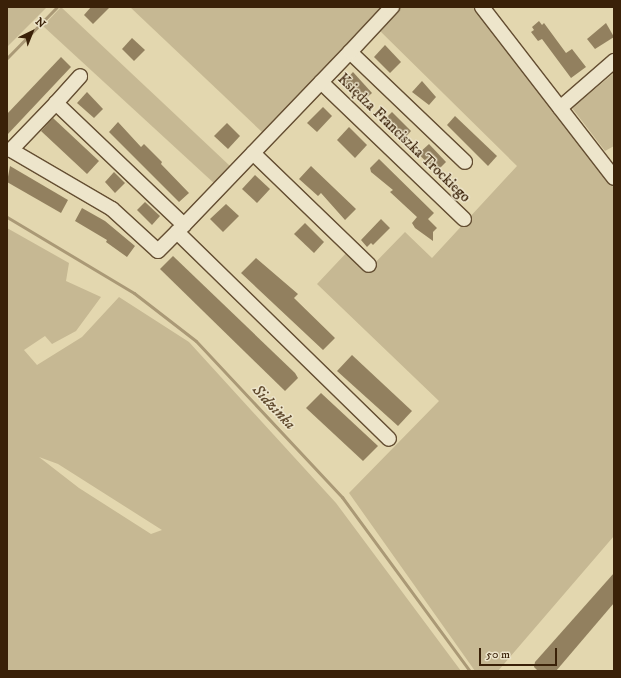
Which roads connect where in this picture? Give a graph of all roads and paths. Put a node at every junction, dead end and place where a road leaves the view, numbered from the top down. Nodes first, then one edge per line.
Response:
1 (392, 7) edge
2 (482, 7) edge
3 (350, 52) junction
4 (614, 61) edge
5 (80, 76) dead end
6 (321, 82) junction
7 (56, 103) junction
8 (560, 108) junction
9 (9, 153) edge
10 (253, 153) junction
11 (465, 162) dead end
12 (614, 178) edge
13 (464, 220) dead end
14 (181, 228) junction
15 (369, 265) dead end
16 (389, 439) dead end

1 - 3 street, Księdza Franciszka Trockiego
2 - 8 street
3 - 6 street, Księdza Franciszka Trockiego
3 - 11 street, Księdza Franciszka Trockiego
4 - 8 street
5 - 7 street
6 - 10 street, Księdza Franciszka Trockiego
6 - 13 street, Księdza Franciszka Trockiego
7 - 9 street
7 - 14 street
8 - 12 street
9 - 14 street, Księdza Franciszka Trockiego
10 - 14 street, Księdza Franciszka Trockiego
10 - 15 street
14 - 16 street

